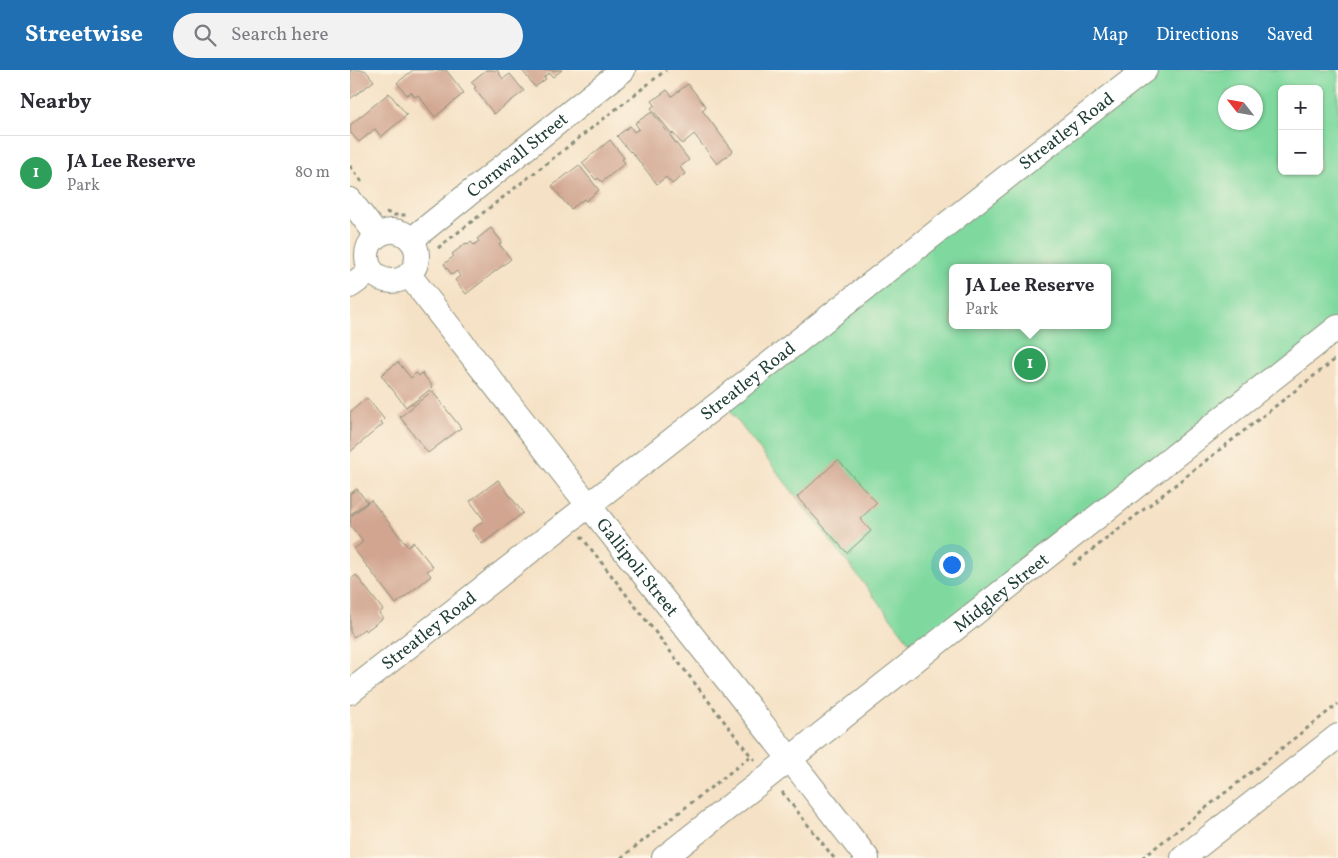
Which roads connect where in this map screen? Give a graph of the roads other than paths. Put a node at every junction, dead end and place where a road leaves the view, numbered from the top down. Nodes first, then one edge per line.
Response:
1 (623, 70) edge
2 (1145, 70) edge
3 (350, 200) edge
4 (377, 236) junction
5 (411, 240) junction
6 (371, 271) junction
7 (409, 275) junction
8 (350, 286) edge
9 (1338, 327) edge
10 (589, 506) junction
11 (350, 692) edge
12 (1338, 736) edge
13 (790, 759) junction
14 (664, 858) edge
15 (867, 858) edge
16 (1183, 858) edge

1 - 5 street, Cornwall Street
2 - 10 street, Streatley Road
3 - 4 street
4 - 5 street
4 - 6 street
5 - 7 street
6 - 7 street
6 - 8 street
7 - 10 street, Gallipoli Street
9 - 13 street, Midgley Street
10 - 11 street, Streatley Road
10 - 13 street, Gallipoli Street
12 - 16 street
13 - 14 street, Midgley Street
13 - 15 street, Gallipoli Street

